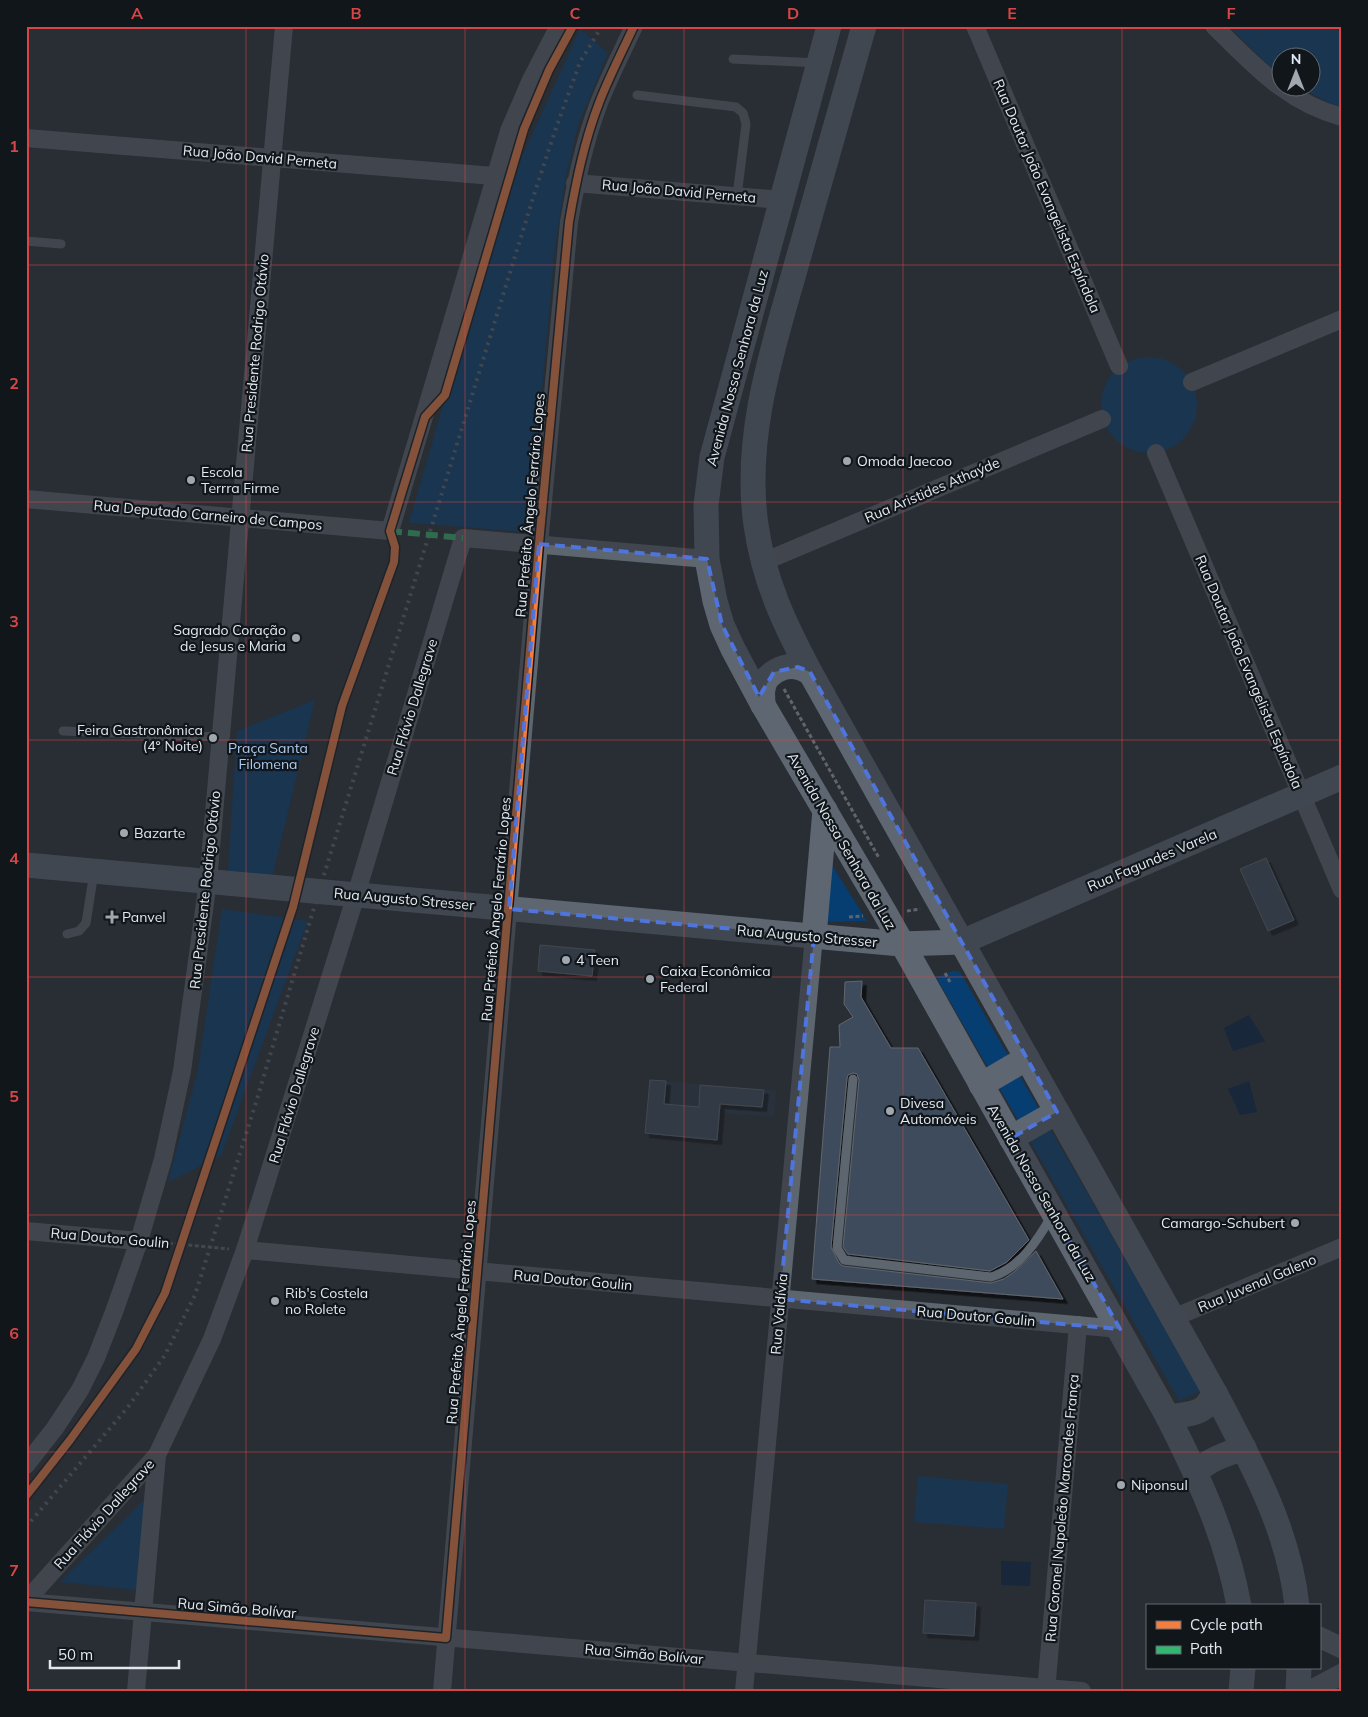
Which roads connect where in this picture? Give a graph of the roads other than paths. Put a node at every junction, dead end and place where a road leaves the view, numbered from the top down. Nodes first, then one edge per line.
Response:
1 (284, 26) edge
2 (560, 26) edge
3 (634, 26) edge
4 (828, 26) edge
5 (864, 26) edge
6 (975, 26) edge
7 (1214, 26) edge
8 (733, 59) dead end
9 (819, 63) junction
10 (637, 95) dead end
11 (1342, 117) edge
12 (26, 138) edge
13 (272, 158) junction
14 (494, 176) junction
15 (575, 183) junction
16 (737, 196) junction
17 (782, 200) junction
18 (26, 240) edge
19 (60, 244) dead end
20 (1342, 319) edge
21 (1119, 366) dead end
22 (1192, 382) dead end
23 (1102, 420) dead end
24 (1156, 454) dead end
25 (26, 499) edge
26 (240, 518) junction
27 (539, 544) junction
28 (707, 559) junction
29 (763, 562) junction
30 (810, 672) junction
31 (764, 705) junction
32 (63, 731) dead end
33 (221, 737) junction
34 (1342, 777) edge
35 (1301, 795) junction
36 (826, 810) junction
37 (26, 865) edge
38 (94, 871) junction
39 (208, 881) junction
40 (1342, 890) edge
41 (356, 895) junction
42 (509, 909) junction
43 (67, 934) dead end
44 (814, 936) junction
45 (962, 942) junction
46 (901, 944) junction
47 (1027, 1058) junction
48 (853, 1079) dead end
49 (981, 1085) junction
50 (1057, 1112) junction
51 (1011, 1138) junction
52 (1054, 1213) junction
53 (26, 1230) edge
54 (139, 1241) junction
55 (1342, 1247) edge
56 (245, 1250) junction
57 (478, 1272) junction
58 (780, 1299) junction
59 (1173, 1318) junction
60 (1078, 1326) junction
61 (1120, 1329) junction
62 (1215, 1393) junction
63 (1168, 1417) junction
64 (1244, 1448) junction
65 (156, 1455) junction
66 (26, 1465) edge
67 (1196, 1472) junction
68 (26, 1602) edge
69 (1239, 1604) edge
70 (1297, 1604) edge
71 (142, 1612) junction
72 (1320, 1637) edge
73 (446, 1638) junction
74 (1342, 1648) edge
75 (747, 1663) junction
76 (1243, 1670) edge
77 (1299, 1670) edge
78 (1342, 1674) edge
79 (1046, 1689) edge
80 (136, 1691) edge
81 (442, 1691) edge
82 (744, 1691) edge
83 (1082, 1691) edge
84 (1241, 1691) edge
85 (1298, 1691) edge
86 (1310, 1691) edge

1 - 13 street, Rua Presidente Rodrigo Otávio
2 - 14 street
3 - 15 street
4 - 9 main road, Avenida Nossa Senhora da Luz
5 - 29 main road
6 - 21 street, Rua Doutor João Evangelista Espíndola
7 - 11 street
8 - 9 lane
9 - 17 main road, Avenida Nossa Senhora da Luz
10 - 16 lane
12 - 13 street, Rua João David Perneta
13 - 14 street, Rua João David Perneta
13 - 26 street, Rua Presidente Rodrigo Otávio
14 - 26 street, Rua Deputado Carneiro de Campos
15 - 16 street, Rua João David Perneta
15 - 27 street, Rua Prefeito Ângelo Ferrário Lopes
16 - 17 street, Rua João David Perneta
17 - 28 main road, Avenida Nossa Senhora da Luz
18 - 19 lane
20 - 22 street
23 - 29 street, Rua Aristides Athaýde
24 - 35 street, Rua Doutor João Evangelista Espíndola
25 - 26 street, Rua Deputado Carneiro de Campos
26 - 33 street, Rua Presidente Rodrigo Otávio
27 - 28 street
27 - 41 street, Rua Flávio Dallegrave
27 - 42 street, Rua Prefeito Ângelo Ferrário Lopes
28 - 31 main road, Avenida Nossa Senhora da Luz
29 - 30 main road
30 - 31 main road
30 - 45 main road
31 - 36 main road, Avenida Nossa Senhora da Luz
32 - 33 lane
33 - 39 street, Rua Presidente Rodrigo Otávio
34 - 35 main road, Rua Fagundes Varela
35 - 40 street, Rua Doutor João Evangelista Espíndola
35 - 45 main road, Rua Fagundes Varela
36 - 44 main road
36 - 46 main road, Avenida Nossa Senhora da Luz
37 - 38 main road, Rua Augusto Stresser
38 - 39 main road, Rua Augusto Stresser
38 - 43 lane
39 - 41 main road, Rua Augusto Stresser
39 - 54 street, Rua Presidente Rodrigo Otávio
41 - 42 main road, Rua Augusto Stresser
41 - 56 street, Rua Flávio Dallegrave
42 - 44 main road, Rua Augusto Stresser
42 - 57 street, Rua Prefeito Ângelo Ferrário Lopes
44 - 46 main road, Rua Augusto Stresser
44 - 58 street, Rua Valdívia
45 - 46 main road, Rua Augusto Stresser
45 - 47 main road
46 - 49 main road, Avenida Nossa Senhora da Luz
47 - 49 main road
47 - 50 main road
48 - 52 lane
49 - 51 main road, Avenida Nossa Senhora da Luz
50 - 51 main road
50 - 59 main road
51 - 52 main road, Avenida Nossa Senhora da Luz
52 - 61 main road, Avenida Nossa Senhora da Luz
53 - 54 street, Rua Doutor Goulin
54 - 66 street, Rua Presidente Rodrigo Otávio
55 - 59 street, Rua Juvenal Galeno
56 - 57 street, Rua Doutor Goulin
56 - 65 street, Rua Flávio Dallegrave
57 - 58 street, Rua Doutor Goulin
57 - 73 street, Rua Prefeito Ângelo Ferrário Lopes
58 - 60 street, Rua Doutor Goulin
58 - 75 street, Rua Valdívia
59 - 62 main road
60 - 61 street, Rua Doutor Goulin
60 - 79 street, Rua Coronel Napoleão Marcondes França
61 - 63 main road, Avenida Nossa Senhora da Luz
62 - 63 main road
62 - 64 main road
63 - 67 main road, Avenida Nossa Senhora da Luz
64 - 67 main road
64 - 70 main road
65 - 68 street, Rua Flávio Dallegrave
65 - 71 street
67 - 69 main road, Avenida Nossa Senhora da Luz
68 - 71 street, Rua Simão Bolívar
71 - 73 street, Rua Simão Bolívar
71 - 80 street
72 - 74 street
73 - 75 street, Rua Simão Bolívar
73 - 81 street, Rua Prefeito Ângelo Ferrário Lopes
75 - 79 street, Rua Simão Bolívar
75 - 82 street, Rua Valdívia
76 - 84 main road
77 - 85 main road
78 - 86 street
79 - 83 street, Rua Simão Bolívar

